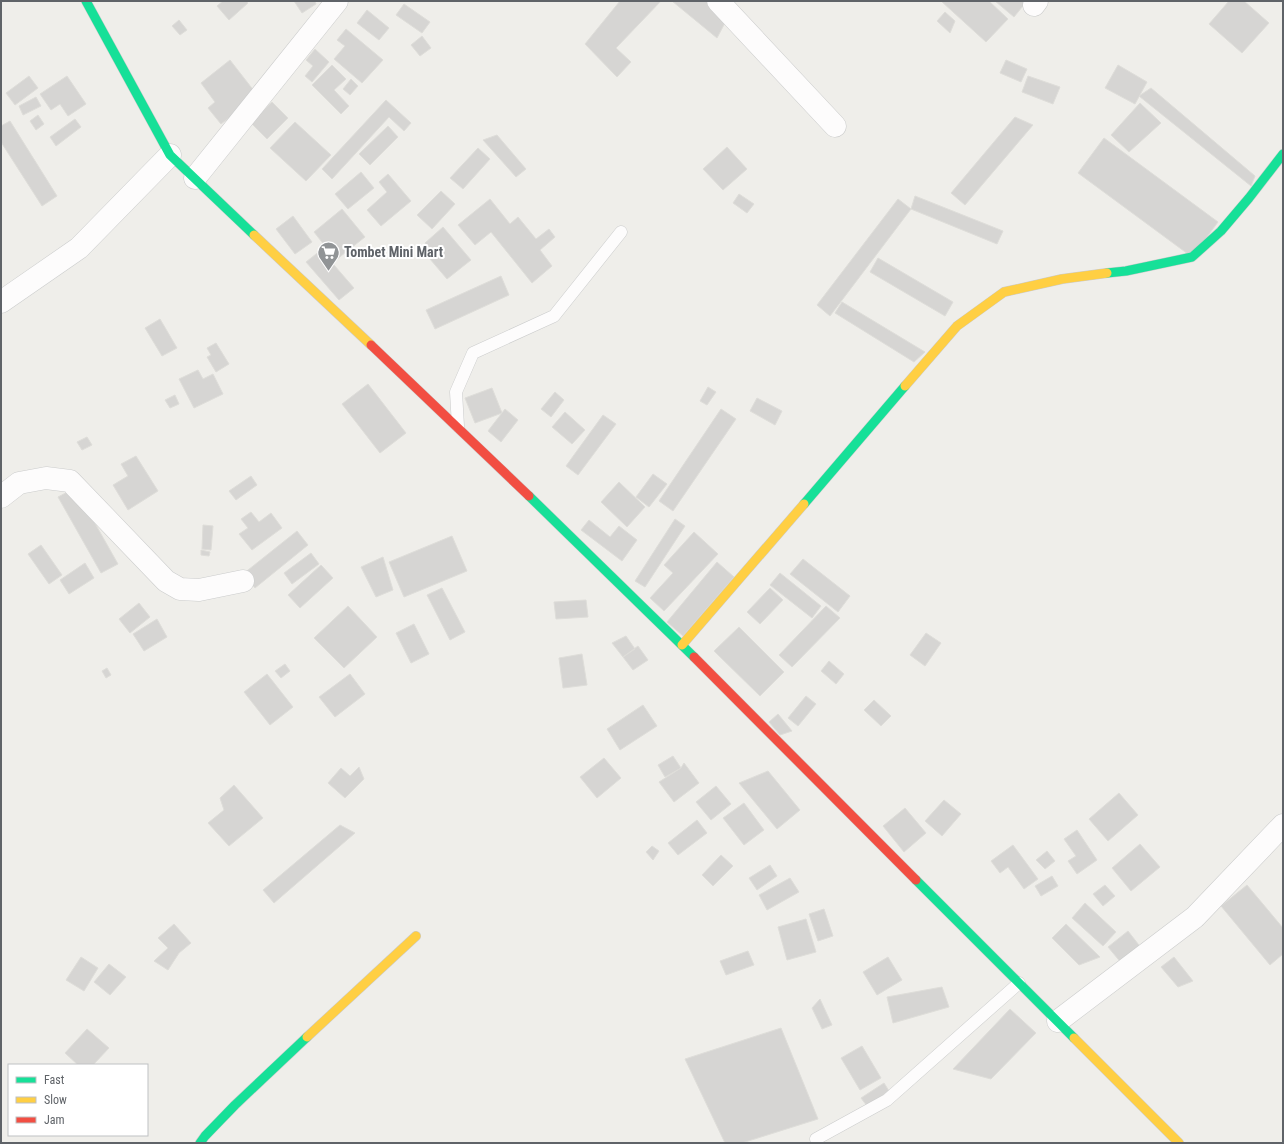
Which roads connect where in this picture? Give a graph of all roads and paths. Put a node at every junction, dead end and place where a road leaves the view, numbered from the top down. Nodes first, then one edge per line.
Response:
1 (86, 1) edge
2 (338, 1) edge
3 (718, 1) edge
4 (835, 126) dead end
5 (170, 154) junction
6 (1283, 154) edge
7 (195, 178) junction
8 (621, 232) dead end
9 (1, 302) edge
10 (458, 427) junction
11 (1, 497) edge
12 (243, 581) dead end
13 (682, 644) junction
14 (1283, 825) edge
15 (416, 936) dead end
16 (1019, 983) junction
17 (1058, 1021) junction
18 (816, 1139) dead end
19 (200, 1143) edge
20 (1179, 1143) edge

1 - 5 street
2 - 7 street
3 - 4 street
5 - 7 street
5 - 9 street
6 - 13 street
7 - 10 street
8 - 10 lane
10 - 13 street
11 - 12 street
13 - 16 street
14 - 17 street
15 - 19 street
16 - 17 street
16 - 18 lane
17 - 20 street

